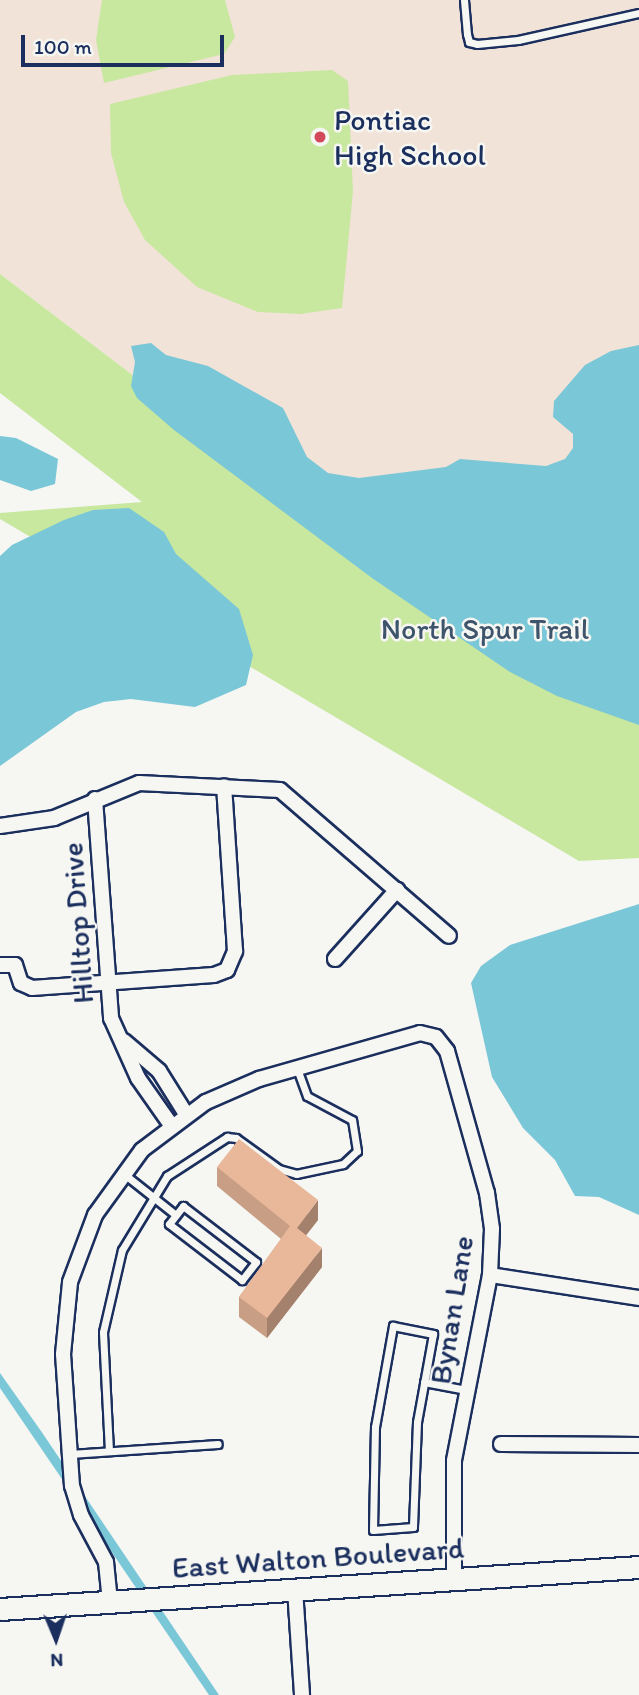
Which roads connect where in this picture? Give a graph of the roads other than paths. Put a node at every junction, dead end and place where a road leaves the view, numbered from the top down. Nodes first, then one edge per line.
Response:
1 (464, 0) edge
2 (639, 13) edge
3 (223, 786) junction
4 (95, 799) junction
5 (0, 826) edge
6 (397, 890) junction
7 (449, 936) dead end
8 (335, 959) dead end
9 (0, 965) edge
10 (108, 983) junction
11 (123, 1040) junction
12 (296, 1068) junction
13 (186, 1114) junction
14 (171, 1125) junction
15 (122, 1172) junction
16 (154, 1198) junction
17 (176, 1215) junction
18 (490, 1275) junction
19 (639, 1298) edge
20 (424, 1382) junction
21 (466, 1390) junction
22 (218, 1444) dead end
23 (501, 1444) dead end
24 (639, 1445) edge
25 (109, 1451) junction
26 (69, 1454) junction
27 (639, 1567) edge
28 (454, 1579) junction
29 (295, 1590) junction
30 (110, 1602) junction
31 (0, 1609) edge
32 (302, 1695) edge

1 - 2 lane
3 - 4 street
3 - 6 street
3 - 10 street
4 - 5 street
4 - 10 street, Hilltop Drive
6 - 7 street
6 - 8 street
9 - 10 street
10 - 11 street, Hilltop Drive
11 - 13 street, Hilltop Drive
11 - 14 street, Hilltop Drive
12 - 13 street
12 - 16 lane
12 - 18 street, Bynan Lane
13 - 14 street
14 - 15 street
15 - 16 lane
15 - 26 street
16 - 17 lane
16 - 25 lane
17 - 17 lane
18 - 19 street
18 - 21 street, Bynan Lane
20 - 20 lane
20 - 21 lane
21 - 28 street, Bynan Lane
22 - 25 lane
23 - 24 street
25 - 26 lane
26 - 30 street
27 - 28 main road, East Walton Boulevard
28 - 29 main road, East Walton Boulevard
29 - 30 main road, East Walton Boulevard
29 - 32 street
30 - 31 main road, East Walton Boulevard

